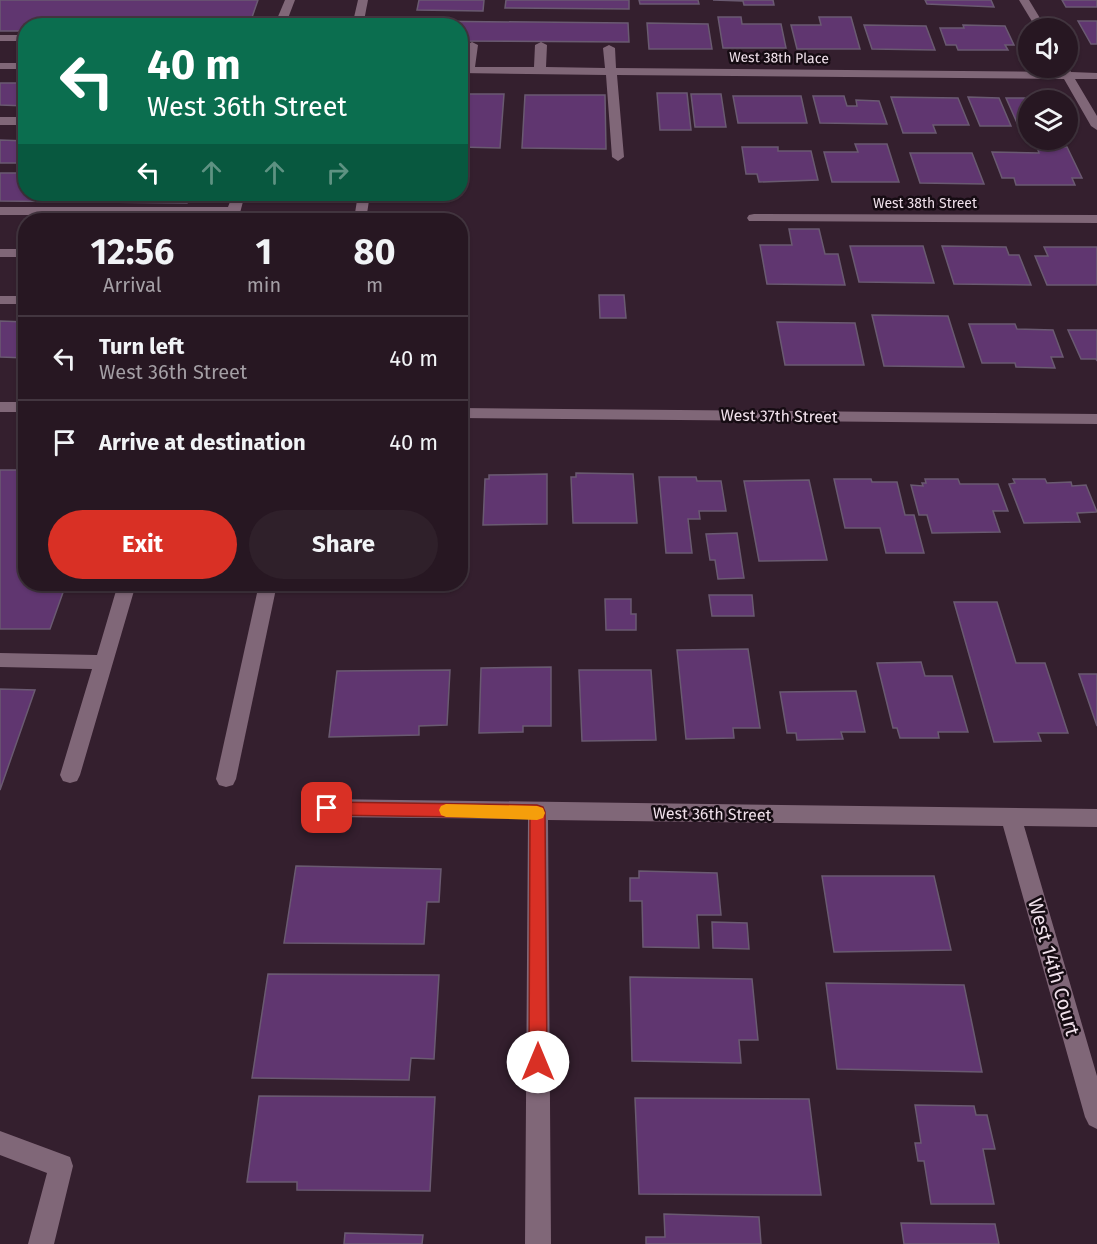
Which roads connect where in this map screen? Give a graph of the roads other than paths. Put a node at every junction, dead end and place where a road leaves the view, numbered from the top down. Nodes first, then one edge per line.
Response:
1 (290, 0) edge
2 (363, 0) edge
3 (1024, 0) edge
4 (282, 18) edge
5 (359, 18) edge
6 (1035, 18) edge
7 (0, 38) edge
8 (18, 38) edge
9 (472, 45) dead end
10 (541, 45) dead end
11 (609, 48) dead end
12 (468, 59) edge
13 (0, 66) edge
14 (18, 66) edge
15 (468, 70) edge
16 (540, 71) junction
17 (612, 71) junction
18 (1018, 71) edge
19 (1078, 73) edge
20 (1097, 76) edge
21 (1069, 78) edge
22 (0, 121) edge
23 (18, 121) edge
24 (1097, 126) edge
25 (618, 157) dead end
26 (0, 211) edge
27 (93, 213) edge
28 (754, 218) dead end
29 (1097, 219) edge
30 (0, 253) edge
31 (18, 253) edge
32 (0, 300) edge
33 (18, 300) edge
34 (0, 407) edge
35 (18, 407) edge
36 (468, 412) edge
37 (1097, 419) edge
38 (125, 591) edge
39 (266, 591) edge
40 (0, 660) edge
41 (104, 662) junction
42 (70, 775) dead end
43 (226, 779) dead end
44 (327, 808) dead end
45 (537, 812) junction
46 (1011, 817) junction
47 (1097, 818) edge
48 (1097, 1118) edge
49 (0, 1143) edge
50 (41, 1244) edge
51 (538, 1244) edge

1 - 4 street
2 - 5 street
3 - 6 street
7 - 8 street
9 - 12 street
10 - 16 street
11 - 17 street
13 - 14 street
15 - 16 street, West 38th Place
16 - 17 street, West 38th Place
17 - 18 street, West 38th Place
17 - 25 street
19 - 20 street, West 38th Place
21 - 24 street
22 - 23 street
26 - 27 street
28 - 29 street, West 38th Street
30 - 31 street
32 - 33 street
34 - 35 street
36 - 37 street, West 37th Street
38 - 41 street
39 - 43 street
40 - 41 street
41 - 42 street
44 - 45 street, West 36th Street
45 - 46 street, West 36th Street
45 - 51 street
46 - 47 street, West 36th Street
46 - 48 street, West 14th Court
49 - 50 street

